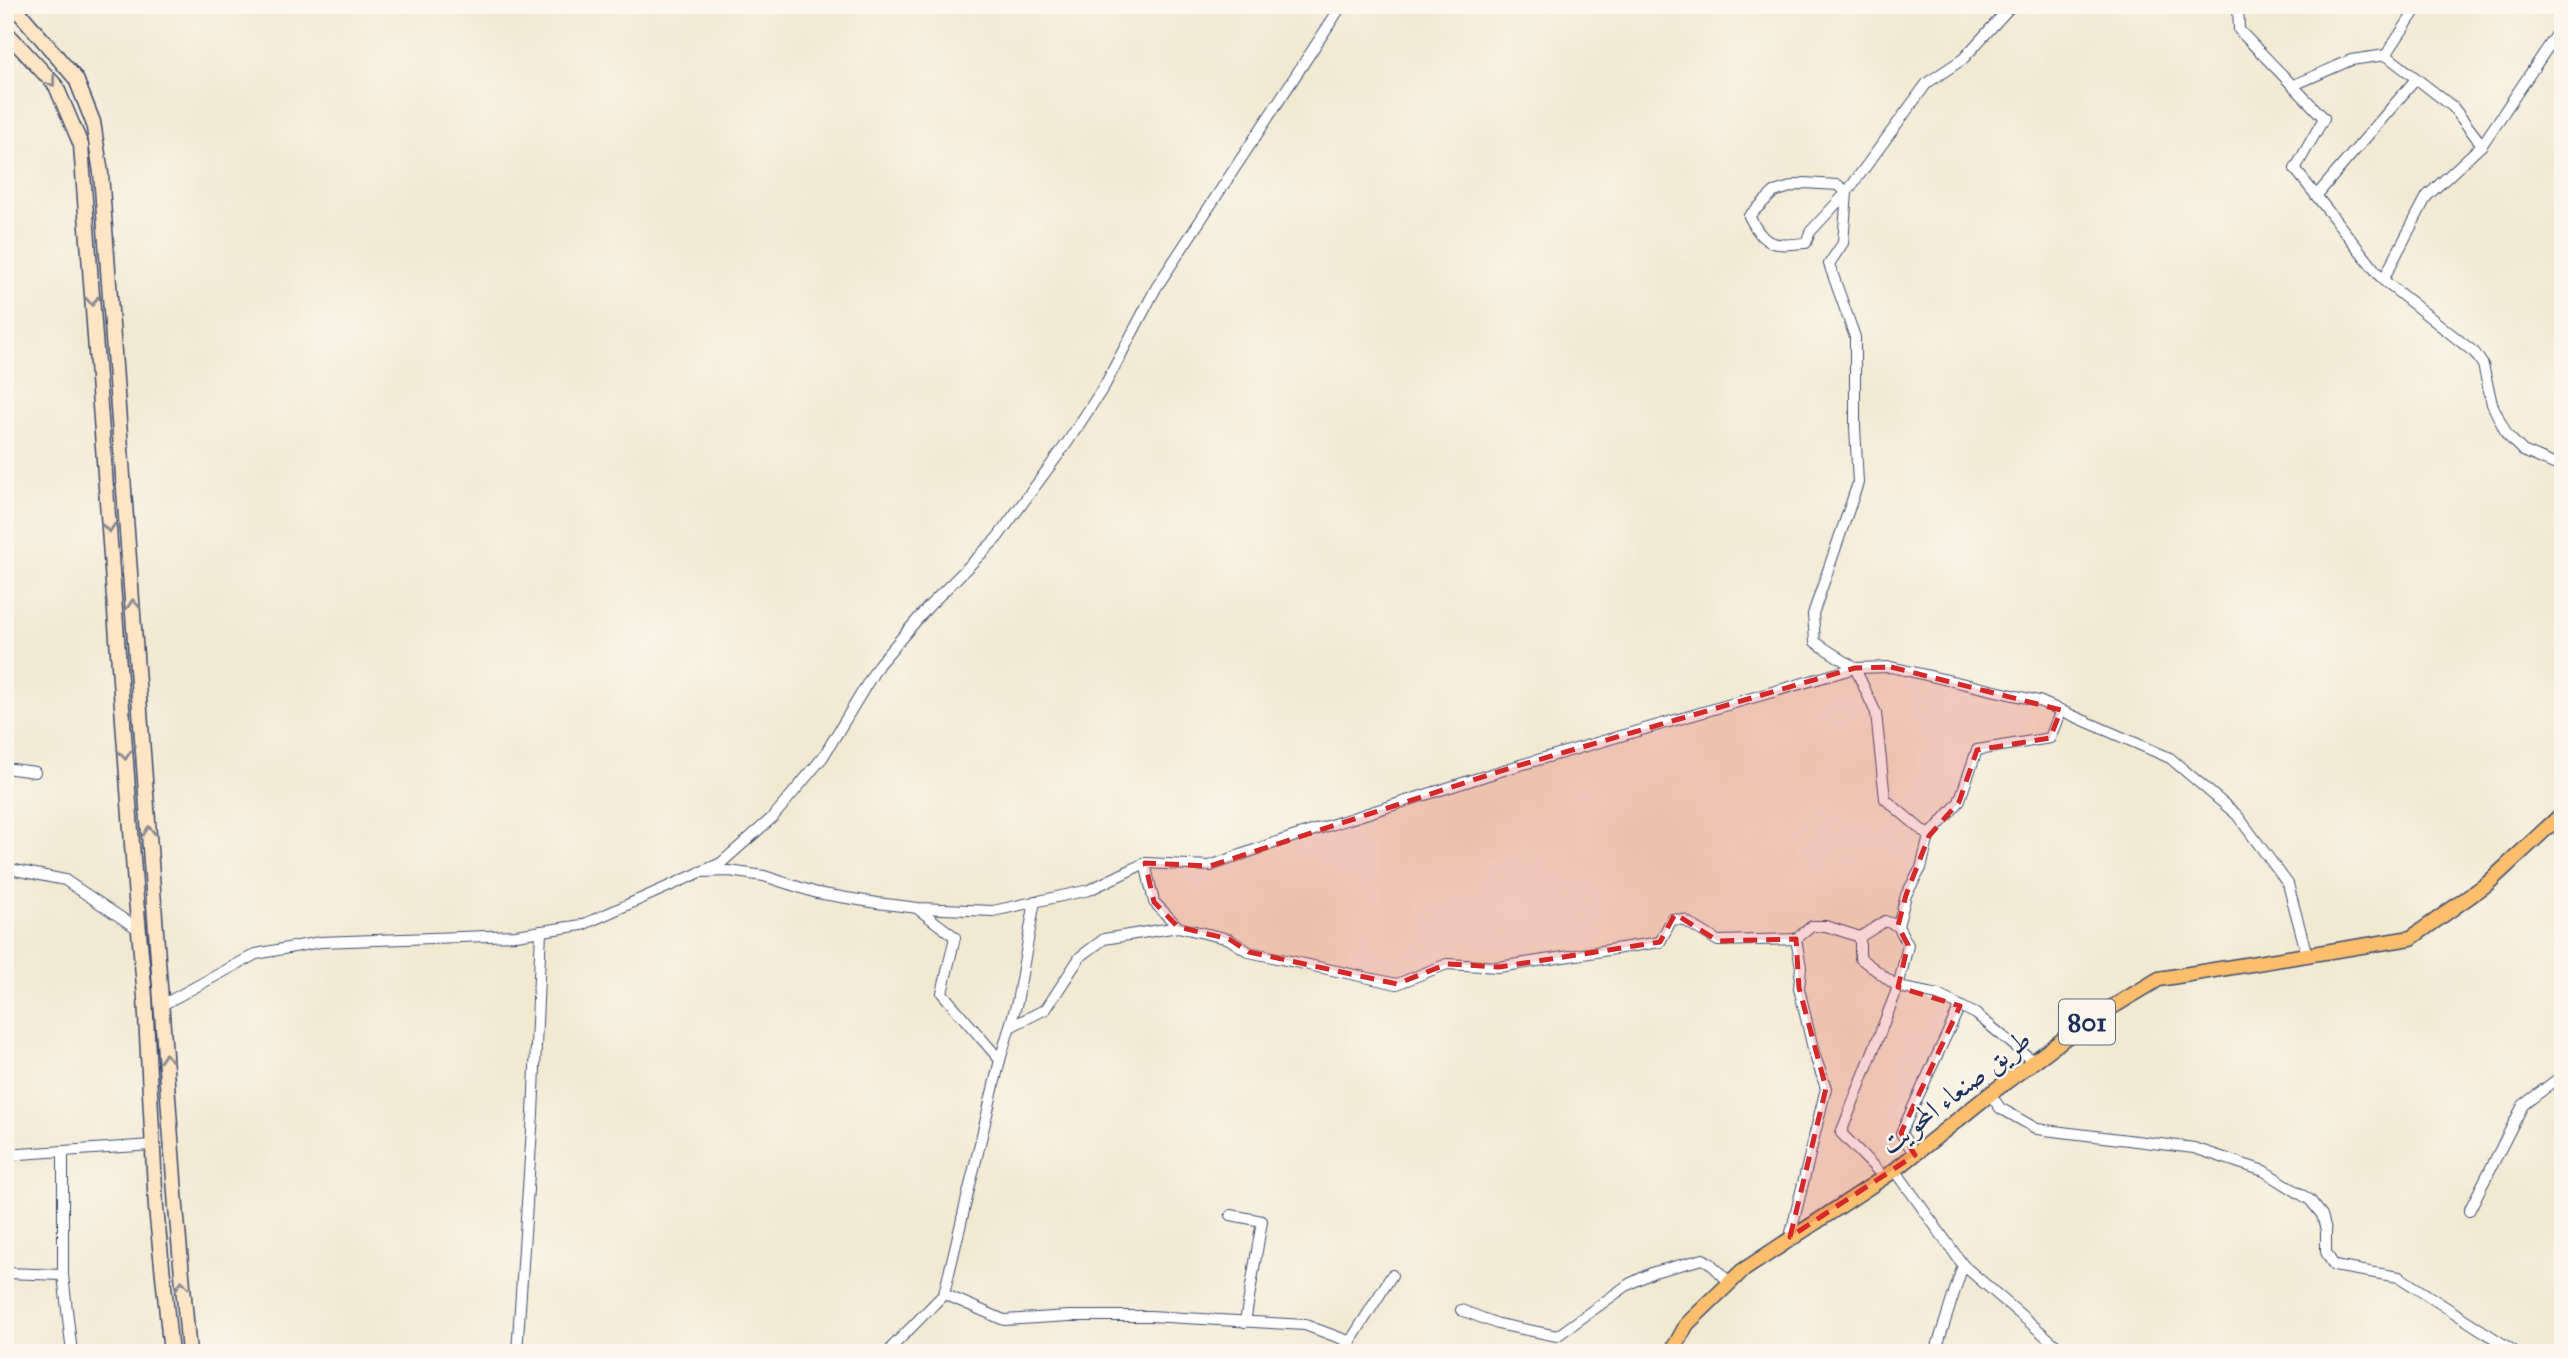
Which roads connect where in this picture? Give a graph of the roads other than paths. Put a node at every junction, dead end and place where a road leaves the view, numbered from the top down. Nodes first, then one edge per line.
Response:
1 (13, 5) edge
2 (1342, 5) edge
3 (2012, 5) edge
4 (2238, 5) edge
5 (2420, 5) edge
6 (2536, 5) edge
7 (2563, 12) edge
8 (2563, 25) edge
9 (5, 31) edge
10 (2386, 55) junction
11 (2416, 79) junction
12 (2294, 85) junction
13 (2483, 145) junction
14 (1847, 192) junction
15 (2316, 196) junction
16 (2383, 280) junction
17 (2563, 468) edge
18 (1855, 668) junction
19 (2061, 710) junction
20 (5, 768) edge
21 (35, 772) dead end
22 (2563, 813) edge
23 (1929, 836) junction
24 (1145, 863) junction
25 (5, 867) edge
26 (700, 872) junction
27 (154, 896) junction
28 (136, 899) junction
29 (1035, 901) junction
30 (918, 908) junction
31 (1899, 926) junction
32 (1178, 927) junction
33 (138, 929) junction
34 (541, 931) junction
35 (1860, 937) junction
36 (1796, 939) junction
37 (2308, 955) junction
38 (1898, 987) junction
39 (162, 1005) junction
40 (1959, 1006) junction
41 (1010, 1027) junction
42 (1000, 1060) junction
43 (2033, 1061) junction
44 (2563, 1075) edge
45 (1990, 1094) junction
46 (152, 1145) junction
47 (63, 1152) junction
48 (1915, 1154) junction
49 (5, 1156) edge
50 (1889, 1174) junction
51 (156, 1208) junction
52 (176, 1208) junction
53 (2469, 1211) dead end
54 (1231, 1215) dead end
55 (1790, 1237) junction
56 (1963, 1265) junction
57 (5, 1273) edge
58 (63, 1275) junction
59 (1392, 1275) dead end
60 (1730, 1283) junction
61 (944, 1294) junction
62 (1461, 1310) dead end
63 (1245, 1322) junction
64 (1351, 1342) junction
65 (72, 1353) edge
66 (171, 1353) edge
67 (189, 1353) edge
68 (517, 1353) edge
69 (890, 1353) edge
70 (1343, 1353) edge
71 (1671, 1353) edge
72 (1935, 1353) edge
73 (2065, 1353) edge
74 (2517, 1353) edge

27 -> 1 main road
2 - 26 street
3 - 14 street
4 - 12 street
5 - 10 street
6 - 7 street
8 - 13 street
9 -> 28 main road
10 - 11 street
10 - 12 street
11 - 13 street
11 - 15 street
12 - 15 street
13 - 16 street
14 - 14 street
14 - 18 street
15 - 16 street
16 - 17 street
18 - 19 street
18 - 23 street
18 - 24 street
19 - 23 street
19 - 37 street
20 - 21 street
22 - 37 main road, طريق صنعاء المحويت / 801
23 - 31 street
24 - 29 street
24 - 32 street
25 - 33 street
26 - 30 street
26 - 34 street
27 - 28 main road
27 - 39 main road
28 - 33 main road
29 - 30 street
29 - 41 street
30 - 42 street
31 - 35 street
31 - 38 street
32 - 36 street
32 - 41 street
33 - 46 main road
34 - 39 street
34 - 68 street
35 - 36 street
35 - 38 street
36 - 55 street
37 - 43 main road, طريق صنعاء المحويت / 801
38 - 40 street
38 - 50 street
52 -> 39 main road
40 - 43 street
40 - 48 street
41 - 42 street
42 - 61 street
43 - 45 main road, طريق صنعاء المحويت / 801
44 - 53 street
45 - 48 main road, طريق صنعاء المحويت / 801
45 - 74 street
46 - 47 street
46 - 51 main road
47 - 49 street
47 - 58 street
48 - 50 main road, طريق صنعاء المحويت / 801
50 - 55 main road, طريق صنعاء المحويت / 801
50 - 56 street
51 - 52 main road
51 - 66 main road
67 -> 52 main road
54 - 63 street
55 - 60 main road, طريق صنعاء المحويت / 801
56 - 72 street
56 - 73 street
57 - 58 street
58 - 65 street
59 - 64 street
60 - 62 street
60 - 71 main road, طريق صنعاء المحويت / 801
61 - 63 street
61 - 69 street
63 - 64 street
64 - 70 street

